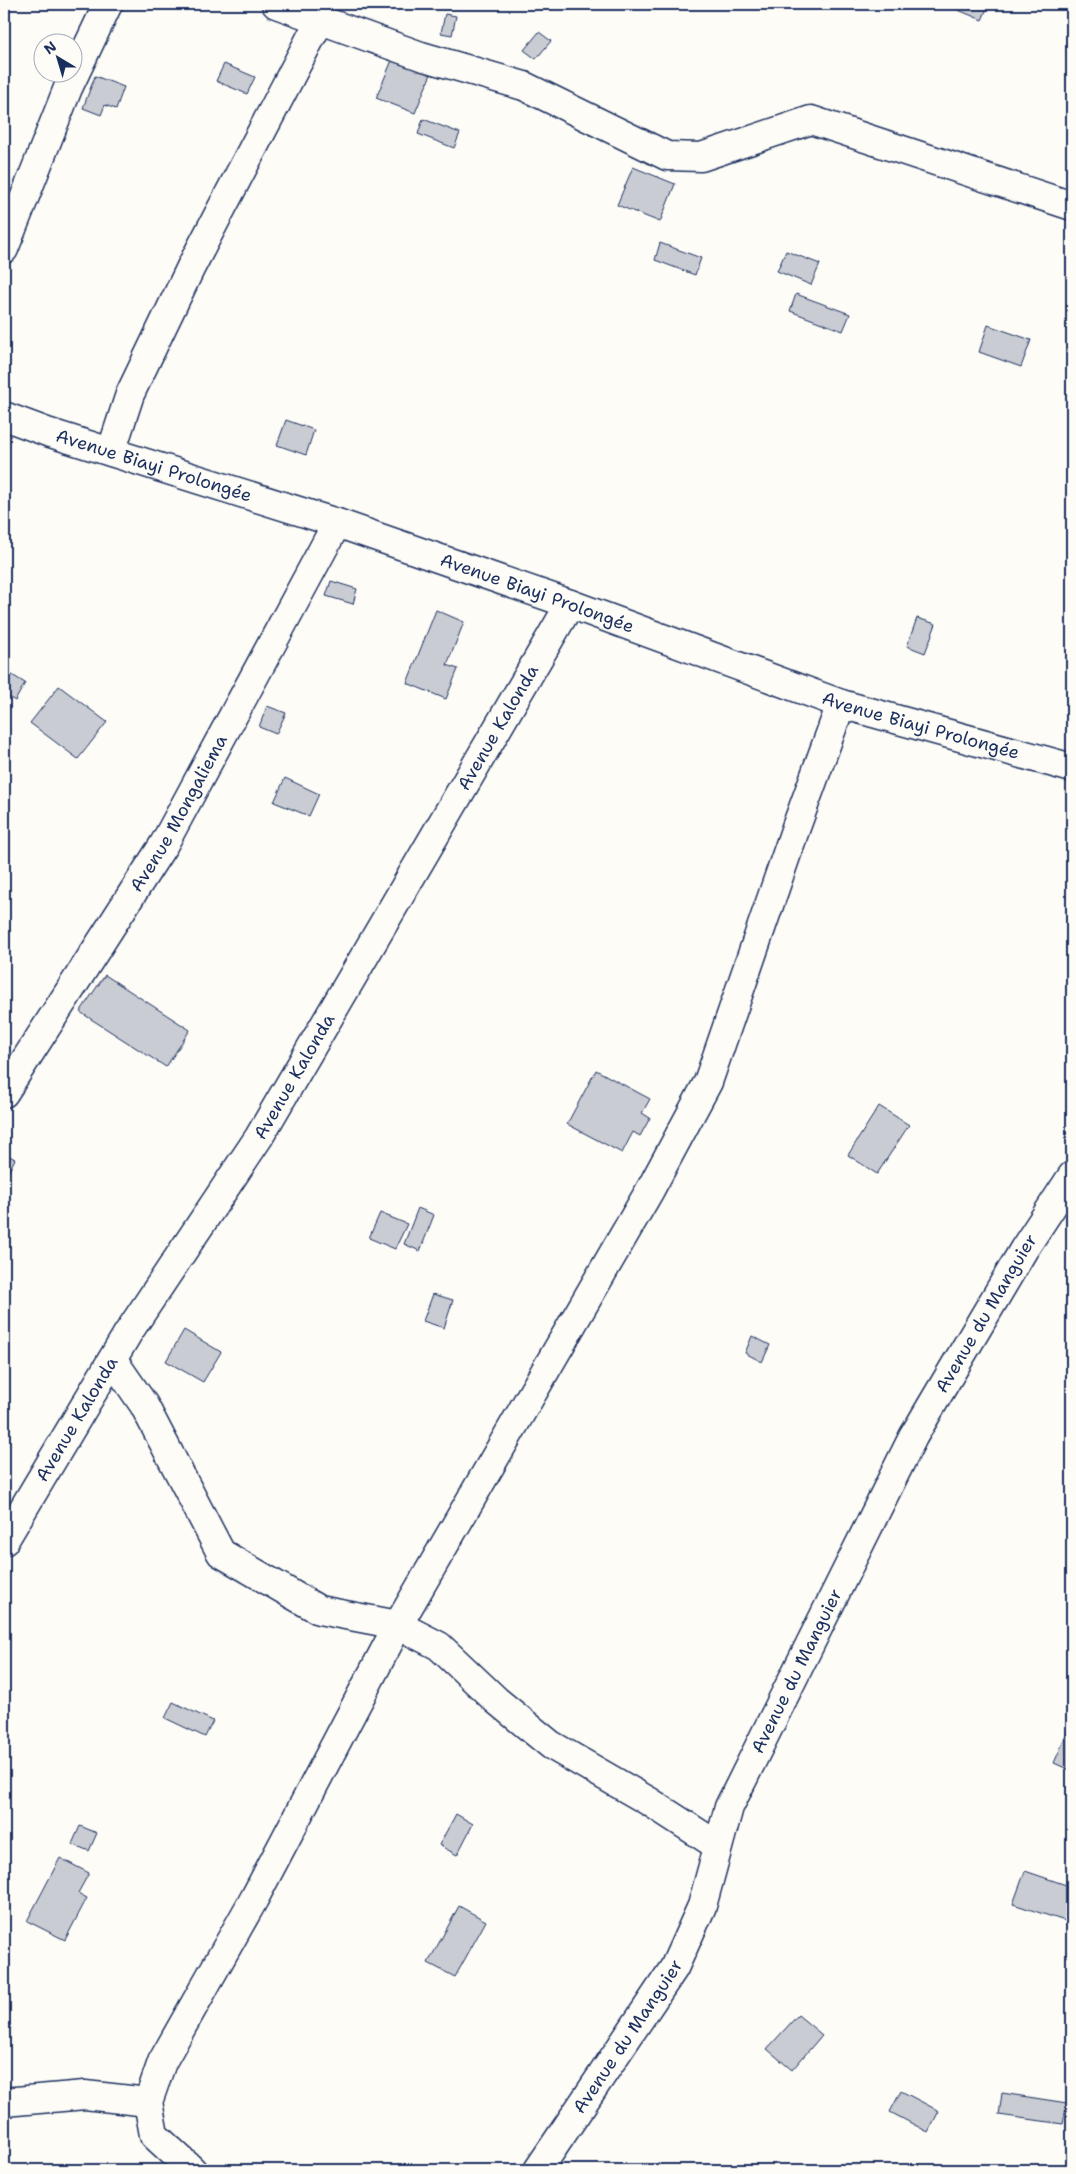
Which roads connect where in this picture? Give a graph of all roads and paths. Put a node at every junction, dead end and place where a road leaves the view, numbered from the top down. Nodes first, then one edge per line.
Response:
1 (108, 4) edge
2 (276, 4) edge
3 (320, 20) junction
4 (1072, 206) edge
5 (4, 248) edge
6 (4, 416) edge
7 (111, 452) junction
8 (337, 523) junction
9 (570, 604) junction
10 (841, 704) junction
11 (1072, 768) edge
12 (4, 1092) edge
13 (1072, 1176) edge
14 (114, 1360) junction
15 (4, 1541) edge
16 (398, 1625) junction
17 (718, 1846) junction
18 (4, 2102) edge
19 (148, 2102) junction
20 (192, 2170) edge
21 (538, 2170) edge

1 - 5 street
2 - 3 street
3 - 4 street
3 - 7 street
6 - 7 street, Avenue Biayi Prolongée
7 - 8 street, Avenue Biayi Prolongée
8 - 9 street, Avenue Biayi Prolongée
8 - 12 street, Avenue Mongaliema
9 - 10 street, Avenue Biayi Prolongée
9 - 14 street, Avenue Kalonda
10 - 11 street, Avenue Biayi Prolongée
10 - 16 street
13 - 17 street, Avenue du Manguier
14 - 15 street, Avenue Kalonda
14 - 16 street
16 - 17 street
16 - 19 street
17 - 21 street, Avenue du Manguier
18 - 19 street
19 - 20 street

